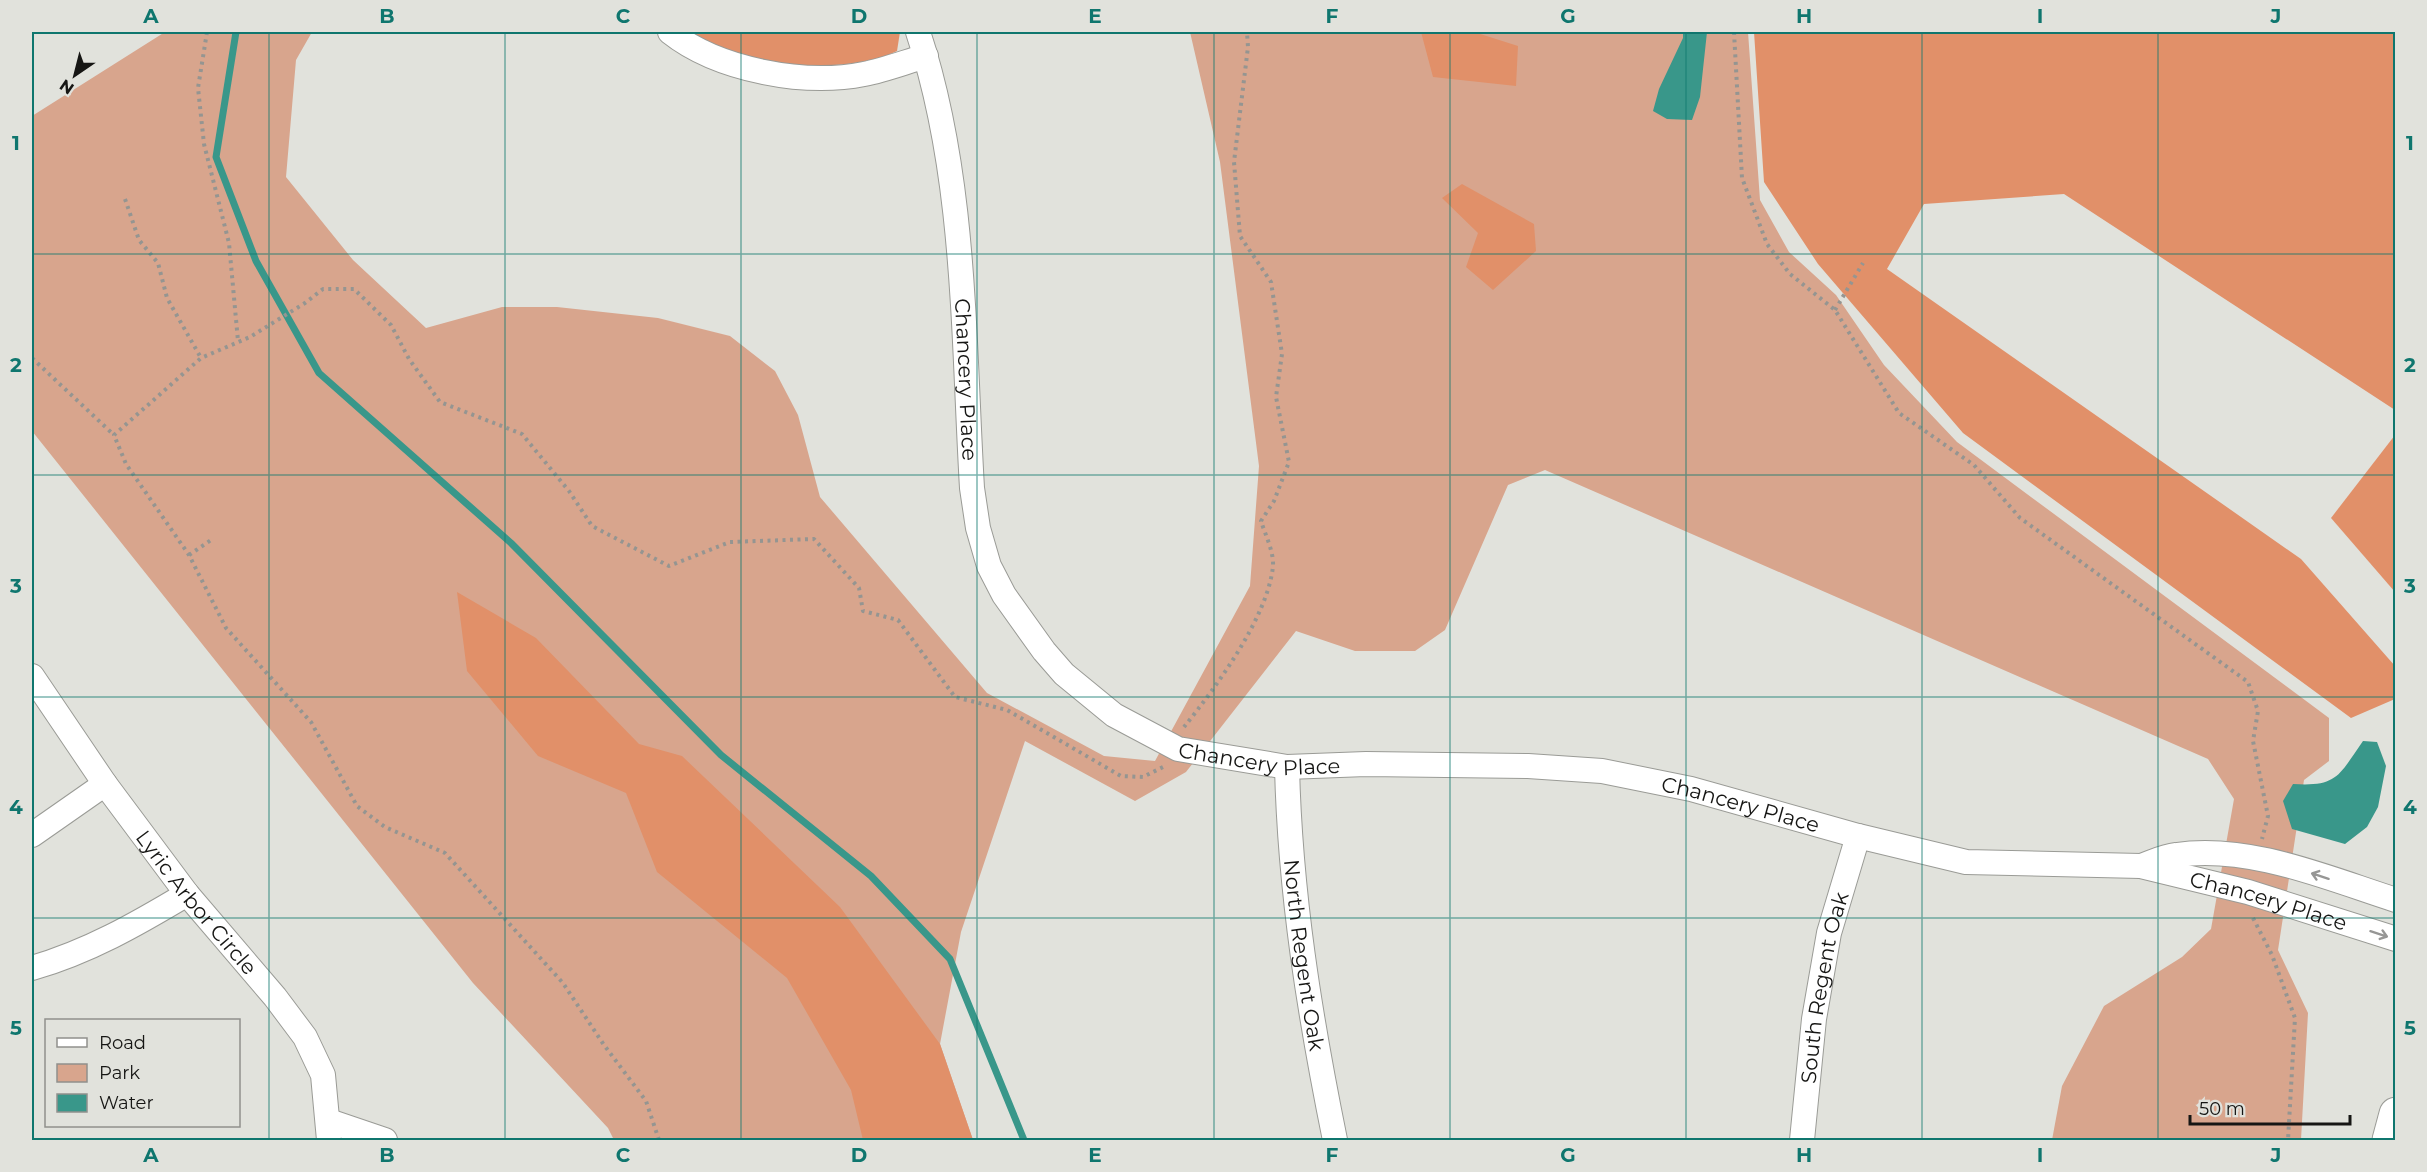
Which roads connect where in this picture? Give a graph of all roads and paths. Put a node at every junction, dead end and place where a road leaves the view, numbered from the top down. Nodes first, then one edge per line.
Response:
1 (207, 32) edge
2 (670, 32) edge
3 (918, 32) edge
4 (1247, 32) edge
5 (1734, 32) edge
6 (926, 56) junction
7 (125, 199) dead end
8 (1863, 263) dead end
9 (1835, 310) junction
10 (238, 341) junction
11 (32, 358) edge
12 (201, 358) junction
13 (114, 435) junction
14 (211, 540) dead end
15 (189, 555) junction
16 (32, 676) edge
17 (1178, 749) junction
18 (1287, 767) junction
19 (105, 784) junction
20 (32, 835) edge
21 (1858, 836) junction
22 (2257, 859) junction
23 (2141, 866) junction
24 (2248, 892) junction
25 (187, 894) junction
26 (2396, 900) edge
27 (2396, 939) edge
28 (32, 968) edge
29 (2396, 1114) edge
30 (329, 1131) edge
31 (385, 1140) edge
32 (659, 1140) edge
33 (1335, 1140) edge
34 (1802, 1140) edge
35 (2288, 1140) edge
36 (2389, 1140) edge

1 - 10 path
2 - 6 street
3 - 6 street, Chancery Place
4 - 17 path
5 - 9 path
6 - 17 street, Chancery Place
7 - 12 path
8 - 9 path
9 - 22 path
10 - 12 path
10 - 17 path
11 - 13 path
12 - 13 path
13 - 15 path
14 - 15 path
15 - 32 path
16 - 19 street, Lyric Arbor Circle
17 - 18 street, Chancery Place
18 - 21 street, Chancery Place
18 - 33 street, North Regent Oak
19 - 20 street
19 - 25 street, Lyric Arbor Circle
21 - 23 street, Chancery Place
21 - 34 street, South Regent Oak
22 - 23 street, Chancery Place
26 -> 22 street, Chancery Place
23 - 24 street, Chancery Place
24 -> 27 street, Chancery Place
24 - 35 path
25 - 28 street
25 - 30 street, Lyric Arbor Circle
29 - 36 street
30 - 31 street

